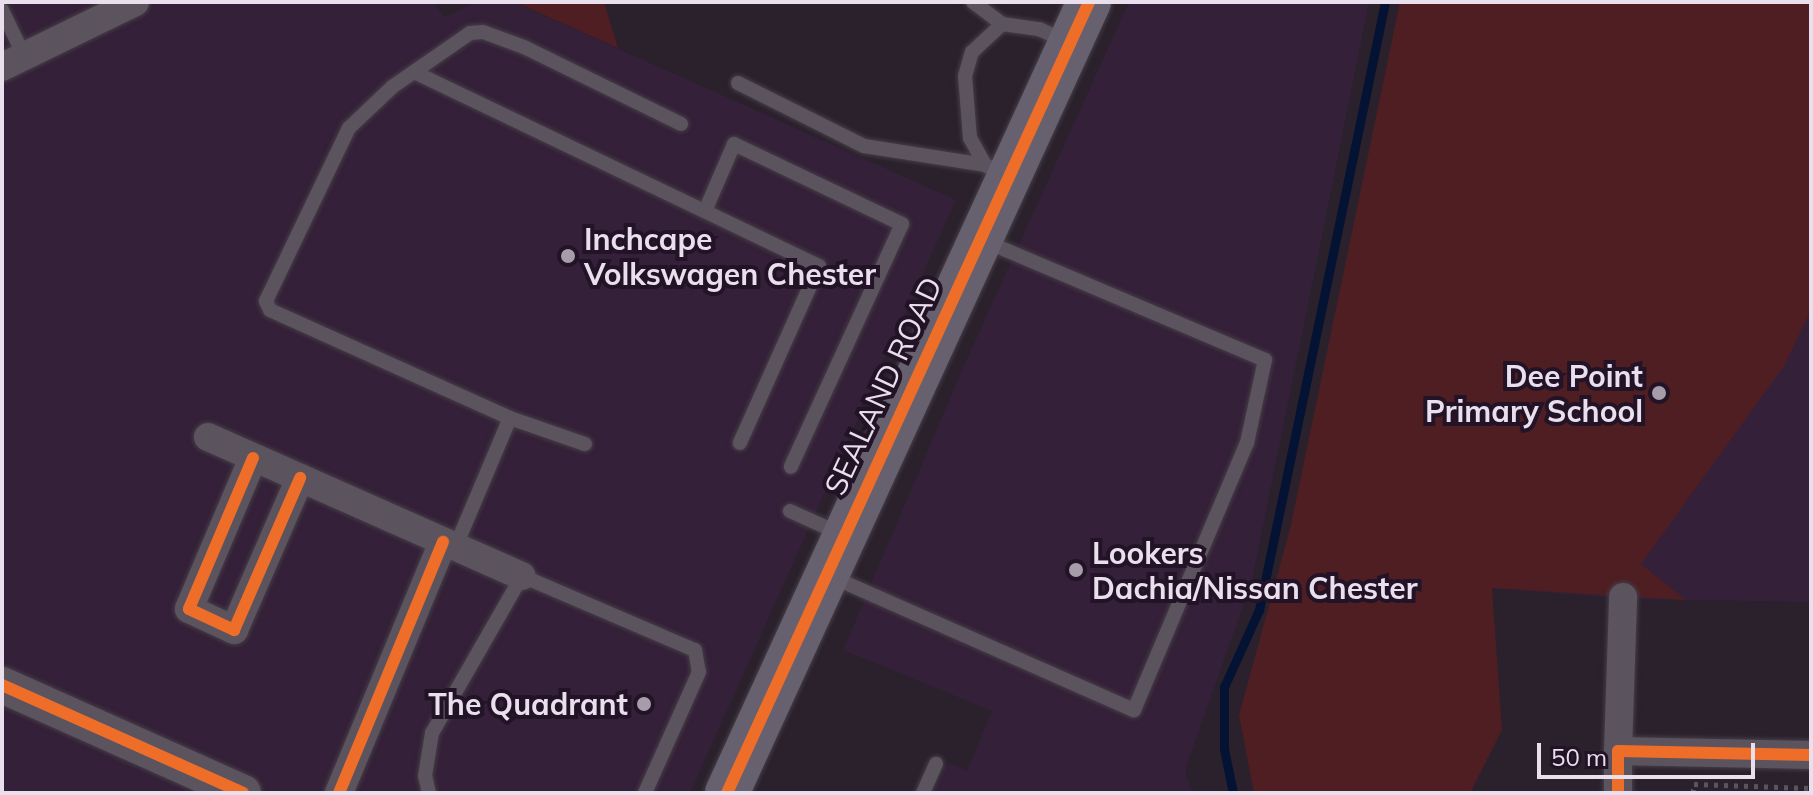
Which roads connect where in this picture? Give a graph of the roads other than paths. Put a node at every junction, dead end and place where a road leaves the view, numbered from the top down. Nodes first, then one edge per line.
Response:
1 (135, 2) edge
2 (973, 2) edge
3 (1089, 2) edge
4 (2, 10) edge
5 (1002, 24) junction
6 (1071, 43) junction
7 (13, 62) edge
8 (414, 72) junction
9 (738, 83) dead end
10 (681, 124) dead end
11 (997, 171) junction
12 (705, 211) junction
13 (980, 240) junction
14 (510, 418) junction
15 (208, 437) dead end
16 (740, 443) dead end
17 (585, 444) dead end
18 (253, 458) junction
19 (791, 467) dead end
20 (300, 478) junction
21 (790, 511) dead end
22 (843, 535) junction
23 (449, 545) junction
24 (825, 573) junction
25 (522, 576) junction
26 (1623, 597) dead end
27 (2, 685) edge
28 (1618, 751) junction
29 (1811, 755) edge
30 (936, 764) dead end
31 (231, 791) edge
32 (339, 793) edge
33 (429, 793) edge
34 (645, 793) edge
35 (727, 793) edge
36 (923, 793) edge
37 (1618, 793) edge

1 - 7 street
2 - 5 lane
3 - 6 main road, SEALAND ROAD
4 - 7 lane
5 - 6 lane
5 - 11 lane
6 - 11 main road, SEALAND ROAD
8 - 10 lane
8 - 12 lane
8 - 14 lane
9 - 11 lane
11 - 13 main road, SEALAND ROAD
12 - 16 lane
12 - 19 lane
13 - 22 main road, SEALAND ROAD
13 - 24 lane
14 - 17 lane
14 - 23 lane
15 - 18 street
18 - 20 street
18 - 20 street
20 - 23 street
21 - 22 lane
22 - 24 main road, SEALAND ROAD
23 - 25 street
23 - 32 street
24 - 35 main road, SEALAND ROAD
25 - 33 lane
25 - 34 lane
26 - 28 street
27 - 31 street
28 - 29 street
28 - 37 street
30 - 36 lane

